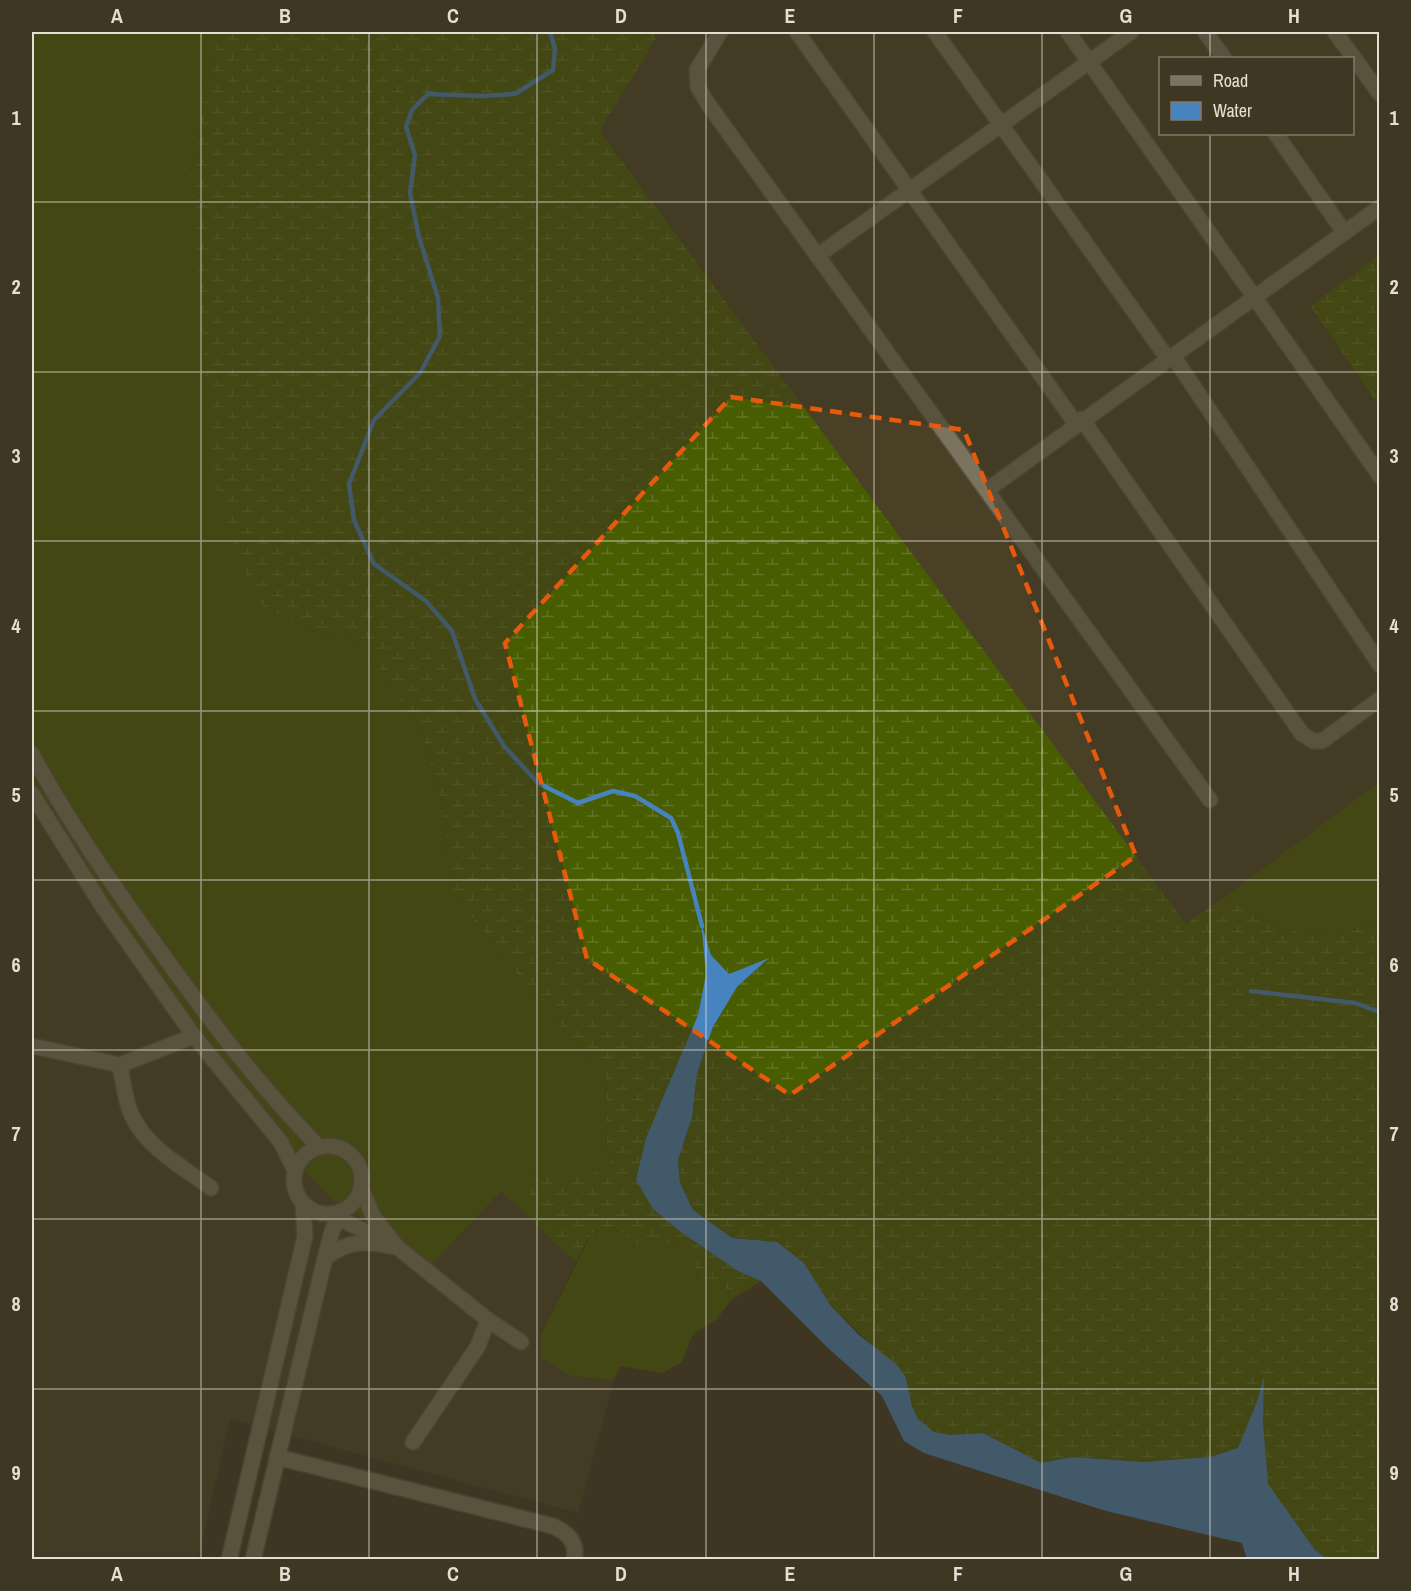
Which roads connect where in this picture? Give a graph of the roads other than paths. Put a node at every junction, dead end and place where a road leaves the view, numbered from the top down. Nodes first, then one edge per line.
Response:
1 (720, 32) edge
2 (797, 32) edge
3 (934, 32) edge
4 (1068, 32) edge
5 (1131, 32) edge
6 (1205, 32) edge
7 (1335, 32) edge
8 (1223, 57) edge
9 (1353, 57) edge
10 (1354, 58) edge
11 (1090, 62) junction
12 (1380, 94) edge
13 (1002, 124) junction
14 (1277, 135) edge
15 (909, 190) junction
16 (1380, 207) edge
17 (1344, 232) junction
18 (817, 256) junction
19 (1255, 296) junction
20 (1171, 357) junction
21 (1079, 422) junction
22 (1380, 476) edge
23 (987, 490) junction
24 (1380, 665) edge
25 (1380, 699) edge
26 (32, 754) edge
27 (32, 794) edge
28 (1210, 800) dead end
29 (194, 1036) junction
30 (32, 1046) edge
31 (120, 1065) junction
32 (319, 1147) junction
33 (295, 1170) junction
34 (211, 1188) dead end
35 (361, 1188) junction
36 (303, 1203) junction
37 (340, 1215) junction
38 (397, 1247) junction
39 (325, 1258) junction
40 (488, 1320) junction
41 (521, 1342) dead end
42 (413, 1442) dead end
43 (277, 1457) junction
44 (230, 1560) edge
45 (253, 1560) edge
46 (574, 1560) edge

1 - 18 street
2 - 15 street
3 - 13 street
4 - 11 street
5 - 11 street
6 - 8 street
7 - 9 street
10 - 12 street
11 - 13 street
11 - 19 street
13 - 15 street
13 - 20 street
14 - 17 street
15 - 18 street
15 - 21 street
16 - 17 street
17 - 19 street
18 - 23 street
19 - 20 street
19 - 22 street
20 - 21 street
20 - 24 street
21 - 23 street
21 - 25 street
23 - 28 street
26 - 32 street
27 - 29 street
29 - 31 street
29 - 33 street
30 - 31 street
31 - 34 street
32 - 33 street
32 - 35 street
33 - 36 street
35 - 37 street
35 - 38 street
36 - 37 street
36 - 44 street
37 - 38 street
37 - 39 street
38 - 39 street
38 - 40 street
39 - 43 street
40 - 41 street
40 - 42 street
43 - 45 street
43 - 46 street

